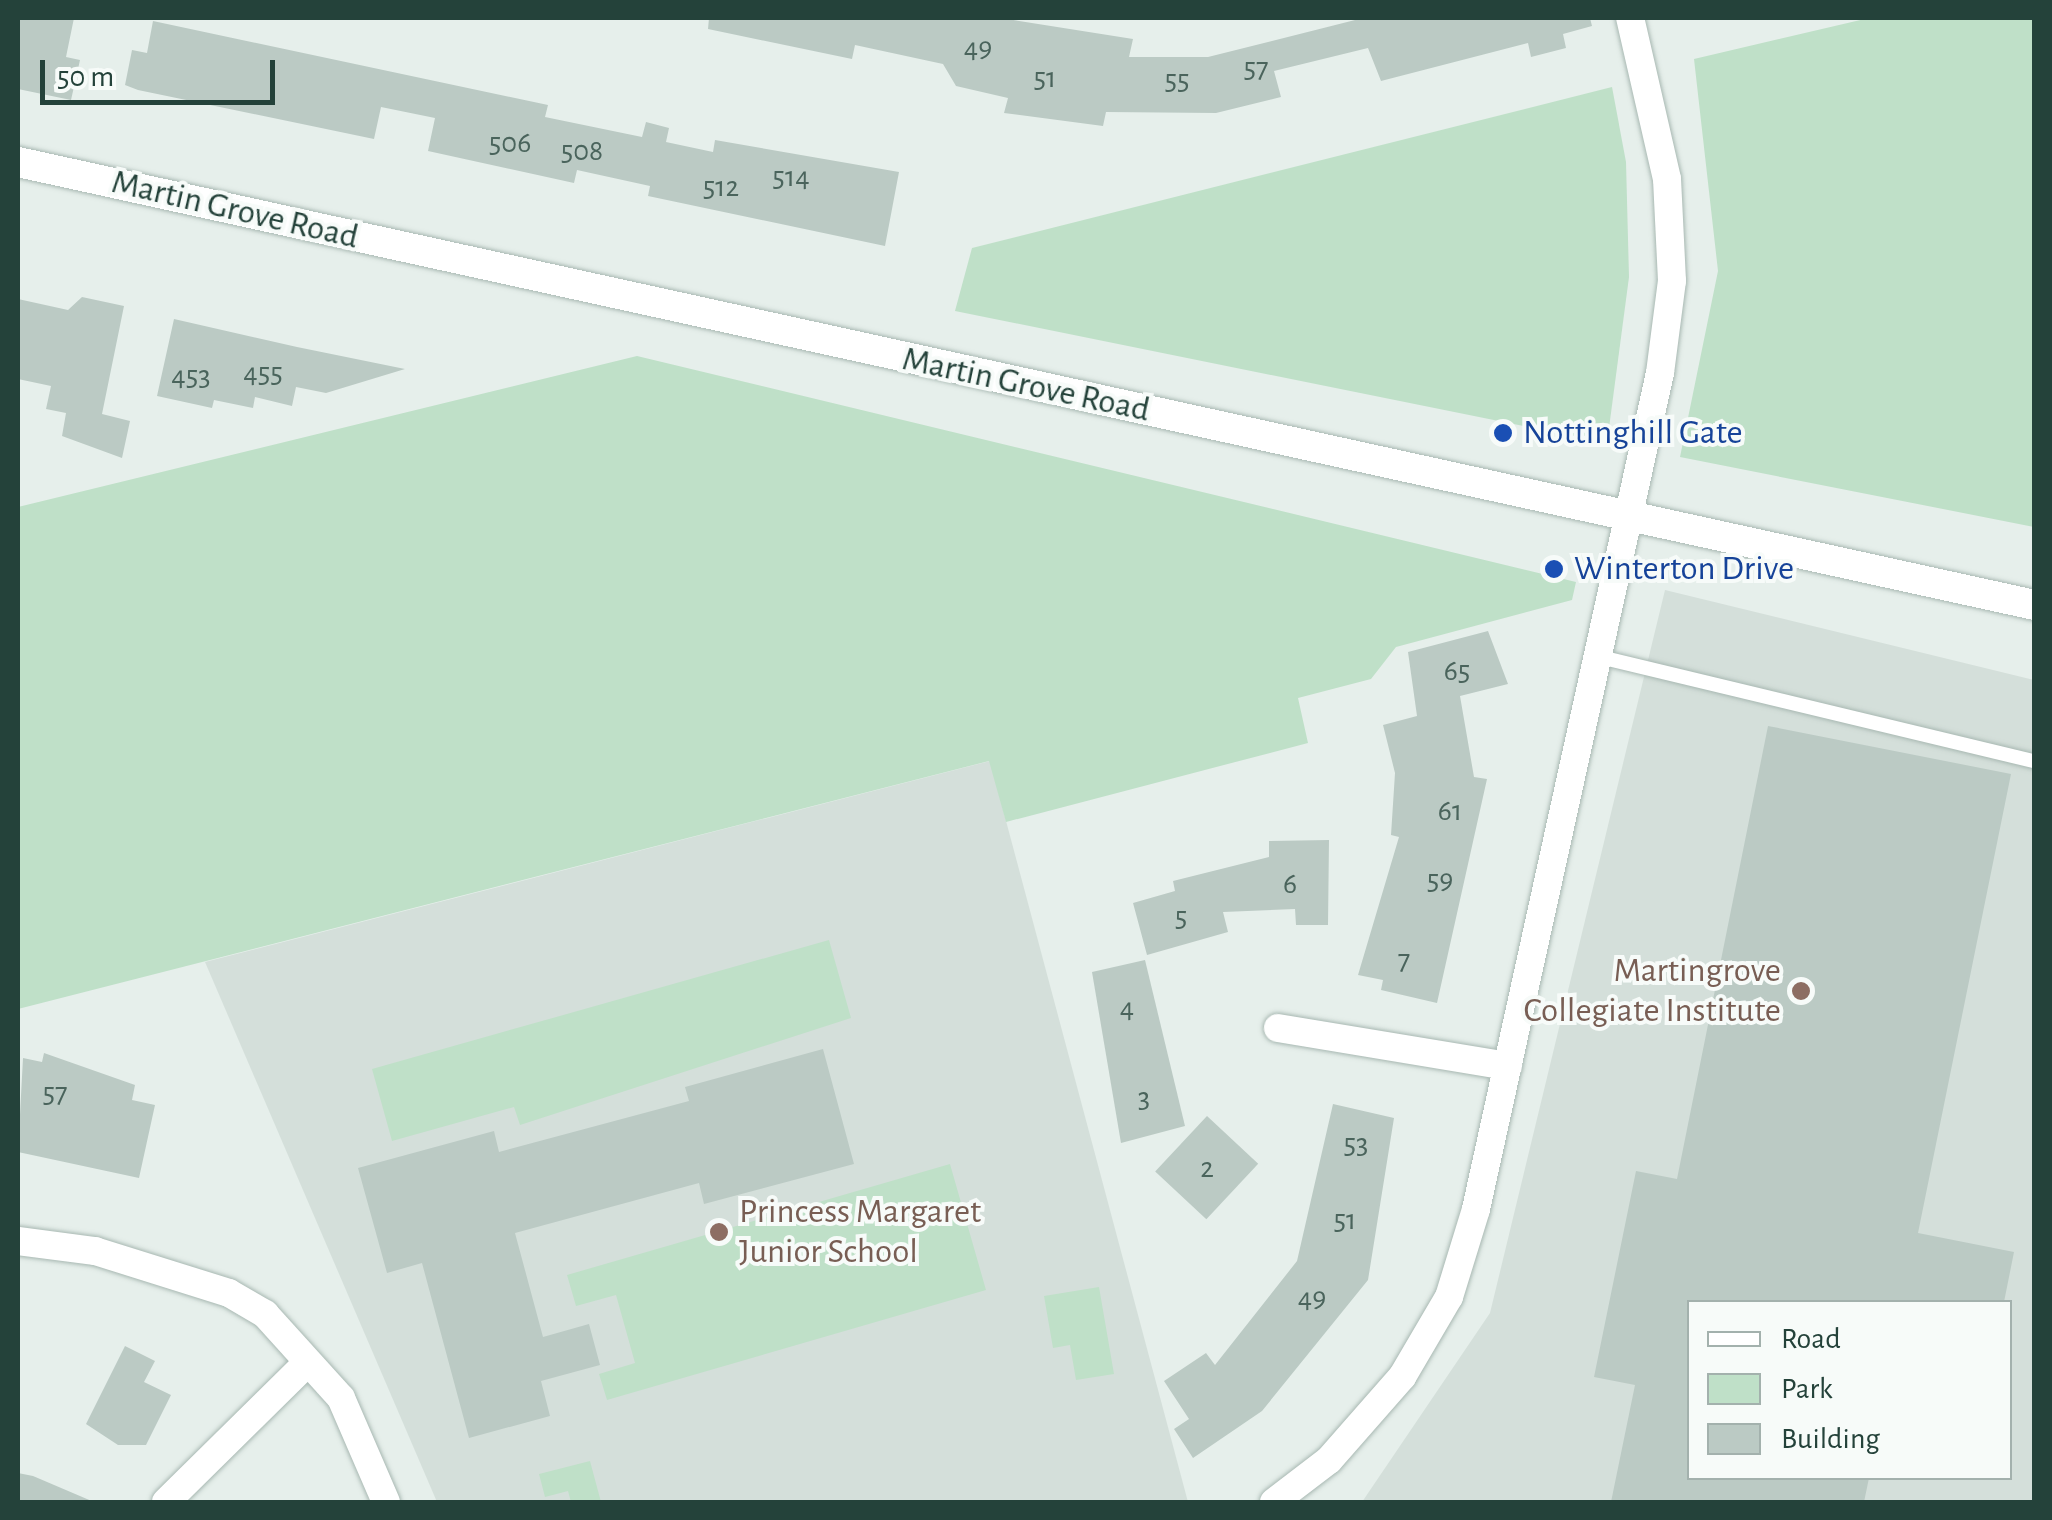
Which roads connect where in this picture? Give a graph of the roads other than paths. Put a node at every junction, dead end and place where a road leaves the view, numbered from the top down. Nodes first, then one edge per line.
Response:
1 (1630, 18) edge
2 (18, 162) edge
3 (1626, 519) junction
4 (2034, 606) edge
5 (1596, 656) junction
6 (2034, 761) edge
7 (1278, 1028) dead end
8 (1508, 1066) junction
9 (18, 1241) edge
10 (308, 1362) junction
11 (166, 1502) edge
12 (386, 1502) edge
13 (1274, 1502) edge

1 - 3 street
2 - 3 main road, Martin Grove Road
3 - 4 main road, Martin Grove Road
3 - 5 street
5 - 6 lane
5 - 8 street
7 - 8 street
8 - 13 street
9 - 10 street
10 - 11 street
10 - 12 street

